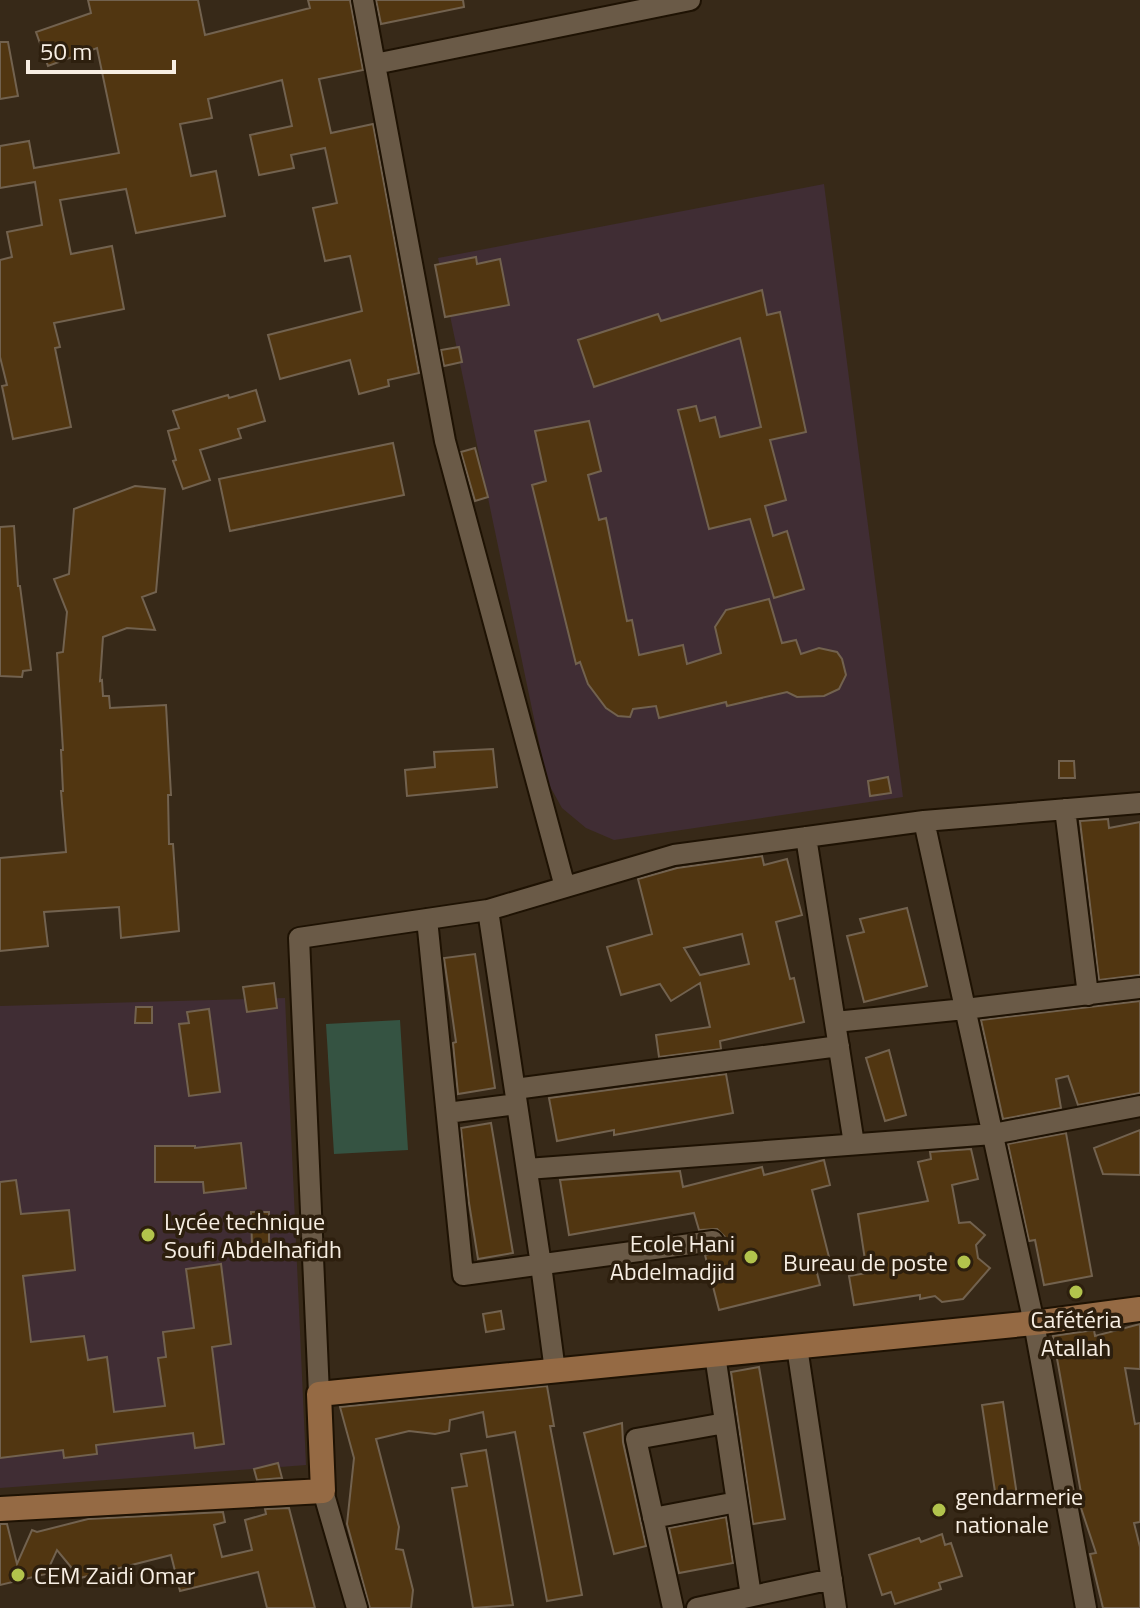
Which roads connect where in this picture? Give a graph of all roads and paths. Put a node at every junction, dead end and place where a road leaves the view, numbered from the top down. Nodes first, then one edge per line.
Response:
1 (363, 0) edge
2 (690, 0) edge
3 (644, 5) edge
4 (375, 64) junction
5 (1140, 803) edge
6 (1065, 809) junction
7 (924, 821) junction
8 (806, 837) junction
9 (565, 887) junction
10 (488, 910) junction
11 (427, 919) junction
12 (1140, 988) edge
13 (1088, 995) junction
14 (965, 1009) junction
15 (835, 1022) junction
16 (839, 1046) junction
17 (516, 1096) junction
18 (1140, 1106) edge
19 (447, 1113) junction
20 (993, 1134) junction
21 (854, 1144) junction
22 (527, 1169) junction
23 (713, 1241) dead end
24 (541, 1265) junction
25 (1140, 1309) edge
26 (1034, 1323) junction
27 (797, 1347) junction
28 (715, 1355) junction
29 (555, 1371) junction
30 (319, 1394) junction
31 (725, 1423) junction
32 (323, 1491) junction
33 (737, 1502) junction
34 (0, 1509) edge
35 (653, 1518) junction
36 (832, 1579) junction
37 (751, 1596) junction
38 (709, 1607) edge
39 (357, 1608) edge
40 (673, 1608) edge
41 (836, 1608) edge
42 (1086, 1608) edge

1 - 4 street
2 - 3 street
3 - 4 street
4 - 9 street
5 - 6 street
6 - 7 street
6 - 13 street
7 - 8 street
7 - 14 street
8 - 9 street
8 - 15 street
9 - 10 street
10 - 11 street
10 - 17 street
11 - 19 street
11 - 30 street
12 - 13 street
13 - 14 street
14 - 15 street
14 - 20 street
15 - 16 street
16 - 17 street
16 - 21 street
17 - 19 street
17 - 22 street
18 - 20 street
19 - 24 street
20 - 21 street
20 - 26 street
21 - 22 street
22 - 24 street
23 - 24 street
24 - 29 street
25 - 26 street
26 - 27 street
26 - 42 street
27 - 28 street
27 - 36 street
28 - 29 street
28 - 31 street
29 - 30 street
30 - 32 street
31 - 33 street
31 - 35 street
32 - 34 street
32 - 39 street
33 - 35 street
33 - 37 street
35 - 40 street
36 - 37 street
36 - 41 street
37 - 38 street

